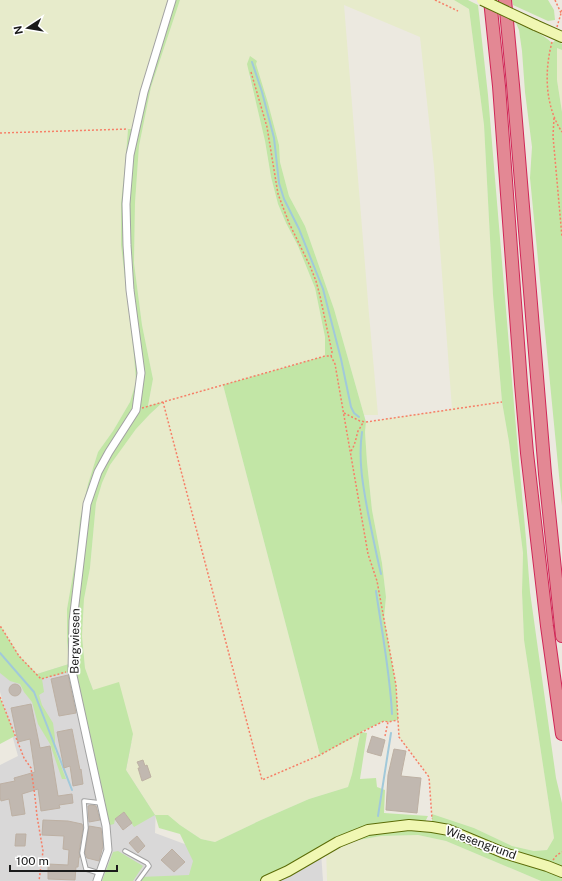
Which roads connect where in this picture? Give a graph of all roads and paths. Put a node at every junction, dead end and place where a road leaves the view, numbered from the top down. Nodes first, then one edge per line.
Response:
1 (172, 0) edge
2 (434, 0) edge
3 (482, 0) edge
4 (490, 0) edge
5 (505, 0) edge
6 (555, 0) edge
7 (562, 10) edge
8 (458, 11) dead end
9 (561, 14) junction
10 (558, 36) edge
11 (251, 72) dead end
12 (554, 117) junction
13 (136, 129) junction
14 (562, 132) edge
15 (0, 133) edge
16 (562, 237) edge
17 (331, 356) junction
18 (163, 402) junction
19 (502, 402) dead end
20 (136, 410) junction
21 (344, 413) junction
22 (363, 422) junction
23 (351, 452) junction
24 (0, 627) edge
25 (562, 636) edge
26 (72, 671) junction
27 (0, 697) edge
28 (398, 720) junction
29 (388, 722) junction
30 (562, 734) edge
31 (385, 736) dead end
32 (101, 803) junction
33 (432, 827) junction
34 (125, 851) dead end
35 (562, 852) edge
36 (546, 866) junction
37 (562, 872) edge
38 (100, 874) junction
39 (39, 881) edge
40 (97, 881) edge
41 (138, 881) edge
42 (266, 881) edge

1 - 13 street
2 - 8 path
3 - 10 street, bridge
4 - 30 highway
5 - 25 highway
6 - 9 path
7 - 9 path
9 - 10 path
10 - 12 path
11 - 17 path
12 - 14 path
12 - 16 path
13 - 15 path
13 - 20 street
17 - 18 path
17 - 21 path
18 - 20 path
18 - 29 path
19 - 22 path
20 - 26 street, Bergwiesen
21 - 22 path
21 - 23 path
22 - 23 path
23 - 28 path
24 - 26 path
26 - 32 street, Bergwiesen
27 - 39 path
28 - 29 path
28 - 33 path
29 - 31 path
32 - 38 street, Bergwiesen
32 - 38 lane
33 - 36 street, Wiesengrund
33 - 42 street, Wiesengrund
34 - 41 lane
35 - 36 path
36 - 37 street, Wiesengrund
38 - 40 street, Bergwiesen

